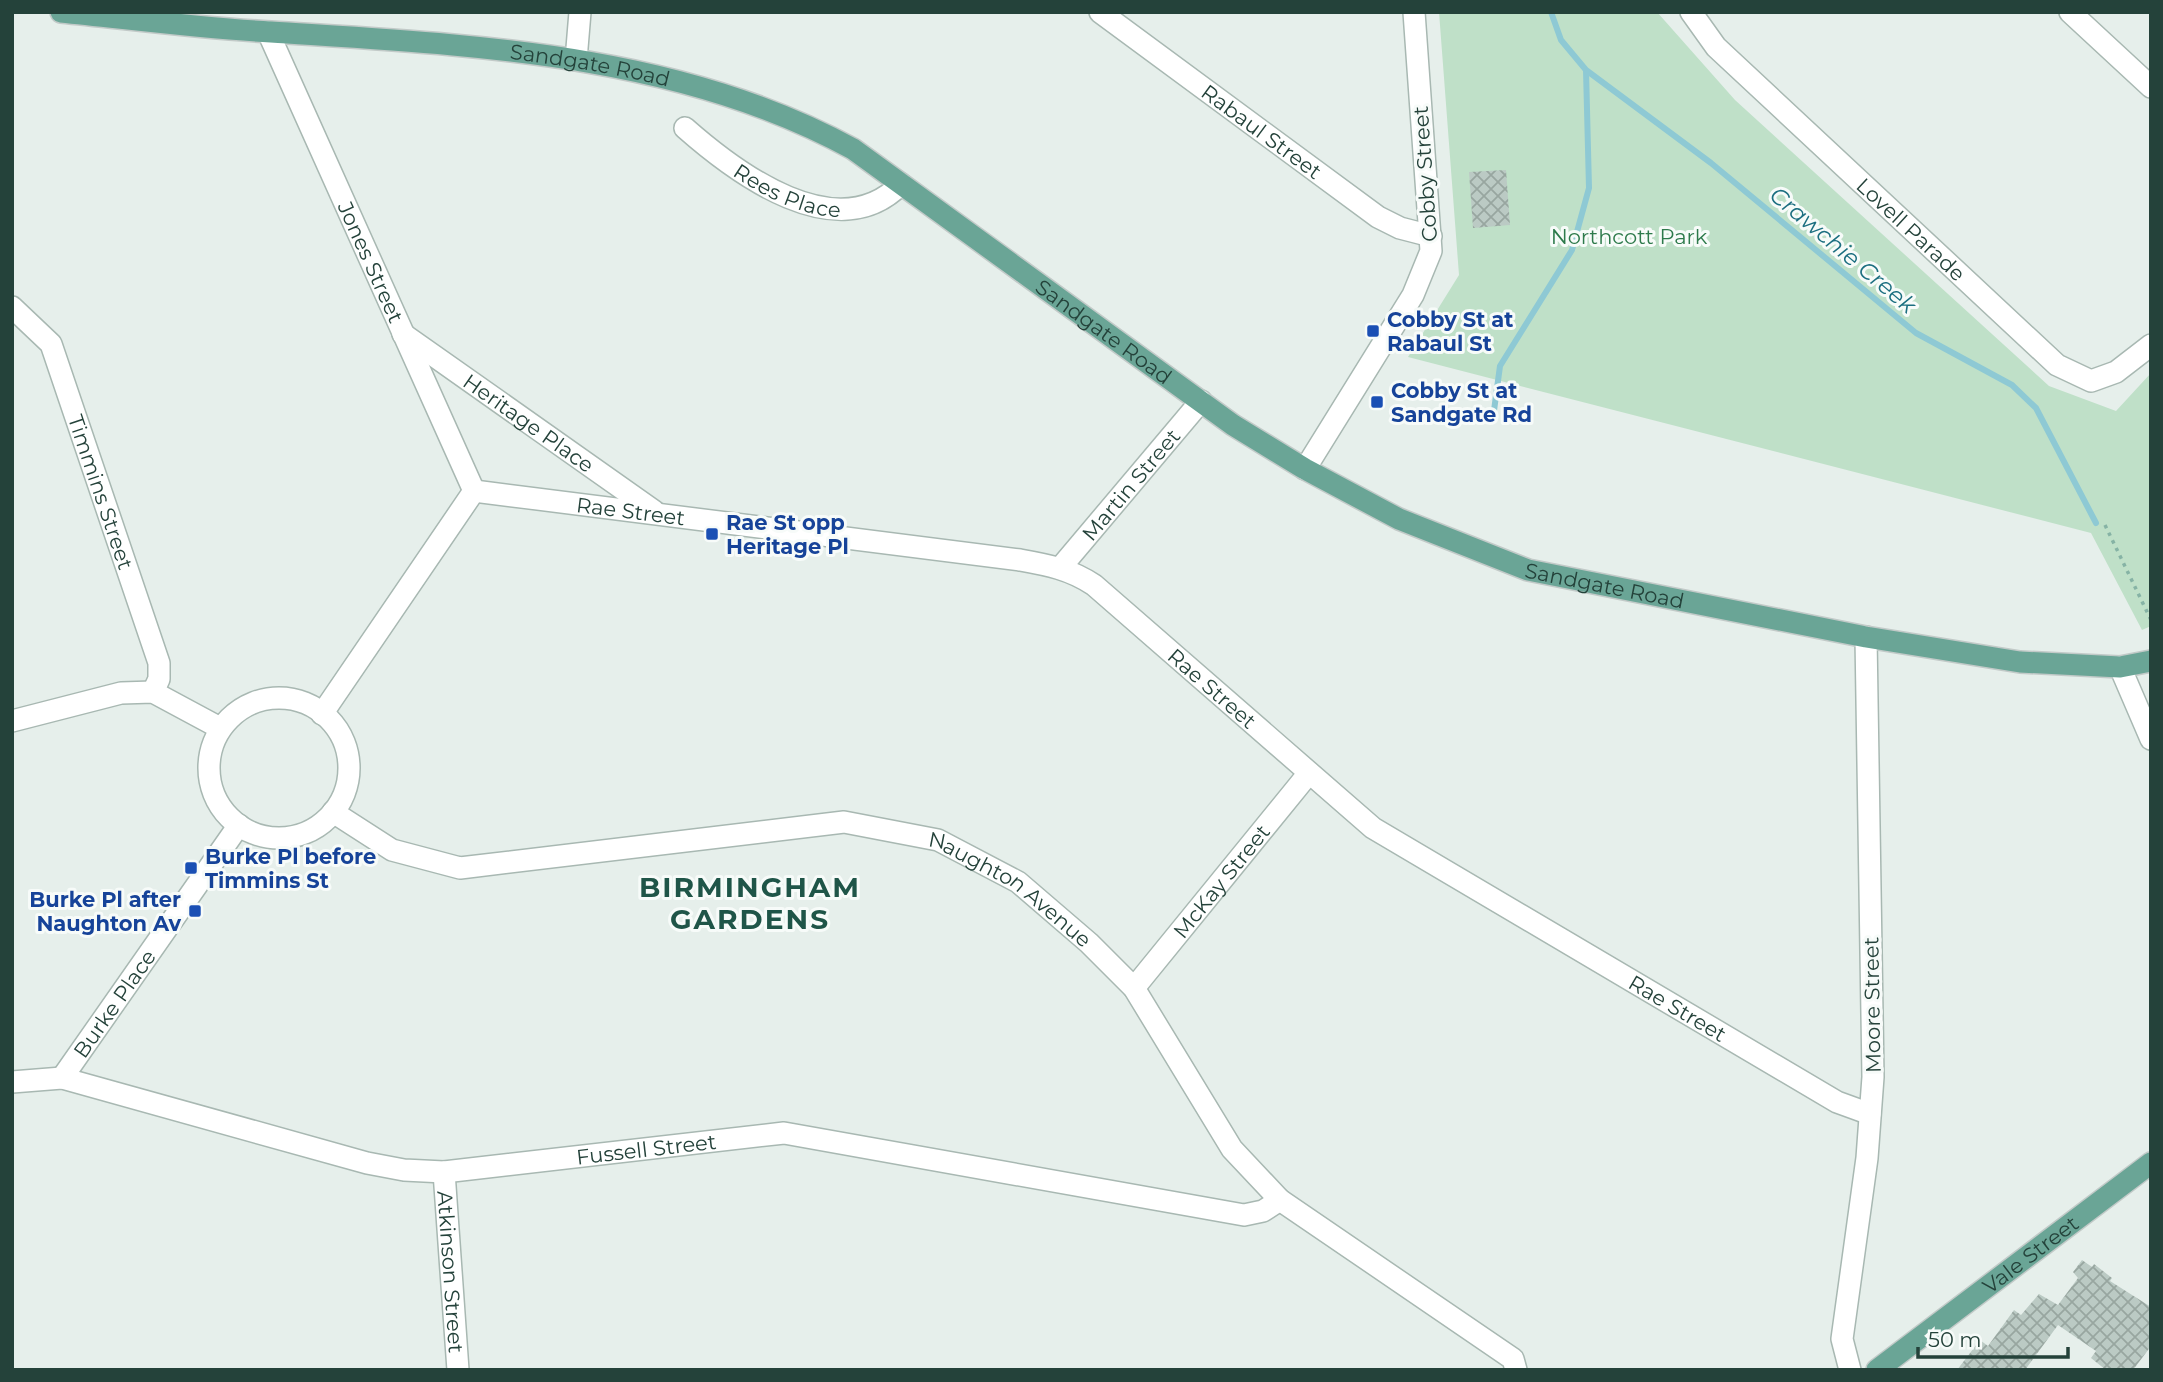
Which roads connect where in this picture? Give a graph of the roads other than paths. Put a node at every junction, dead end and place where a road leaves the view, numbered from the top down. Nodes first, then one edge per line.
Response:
1 (61, 12) edge
2 (580, 12) edge
3 (1100, 12) edge
4 (1414, 12) edge
5 (1692, 12) edge
6 (2070, 12) edge
7 (268, 32) junction
8 (576, 60) junction
9 (2151, 87) edge
10 (685, 128) dead end
11 (901, 184) junction
12 (1431, 236) junction
13 (12, 307) edge
14 (401, 333) junction
15 (2151, 345) edge
16 (1201, 401) junction
17 (1305, 469) junction
18 (474, 491) junction
19 (657, 512) junction
20 (1060, 566) junction
21 (1866, 636) junction
22 (2151, 661) edge
23 (2120, 667) junction
24 (153, 692) junction
25 (322, 714) junction
26 (12, 721) edge
27 (220, 728) junction
28 (2151, 739) edge
29 (1309, 773) junction
30 (333, 812) junction
31 (239, 825) junction
32 (1134, 988) junction
33 (62, 1078) junction
34 (12, 1082) edge
35 (1870, 1114) junction
36 (2151, 1163) edge
37 (444, 1172) junction
38 (1280, 1200) junction
39 (458, 1370) edge
40 (1516, 1370) edge
41 (1850, 1370) edge
42 (1877, 1370) edge

1 - 7 main road, Sandgate Road
2 - 8 street
3 - 12 street, Rabaul Street
4 - 12 street, Cobby Street
5 - 15 street, Lovell Parade
6 - 9 street
7 - 8 main road, Sandgate Road
7 - 14 street, Jones Street
8 - 11 main road, Sandgate Road
10 - 11 street, Rees Place
11 - 16 main road, Sandgate Road
12 - 17 street, Cobby Street
13 - 24 street, Timmins Street
14 - 18 street, Jones Street
14 - 19 street, Heritage Place
16 - 17 main road, Sandgate Road
16 - 20 street, Martin Street
17 - 21 main road, Sandgate Road
18 - 19 street, Rae Street
18 - 25 street
19 - 20 street, Rae Street
20 - 29 street, Rae Street
21 - 23 main road, Sandgate Road
21 - 35 street, Moore Street
22 - 23 main road, Sandgate Road
23 - 28 street
24 - 26 street
24 - 27 street
25 - 27 street
25 - 30 street
27 - 31 street
29 - 32 street, McKay Street
29 - 35 street, Rae Street
30 - 31 street
30 - 32 street, Naughton Avenue
31 - 33 street, Burke Place
32 - 38 street, Naughton Avenue
33 - 34 street, Fussell Street
33 - 37 street, Fussell Street
35 - 41 street, Moore Street
36 - 42 main road, Vale Street
37 - 38 street, Fussell Street
37 - 39 street, Atkinson Street
38 - 40 street, Naughton Avenue

